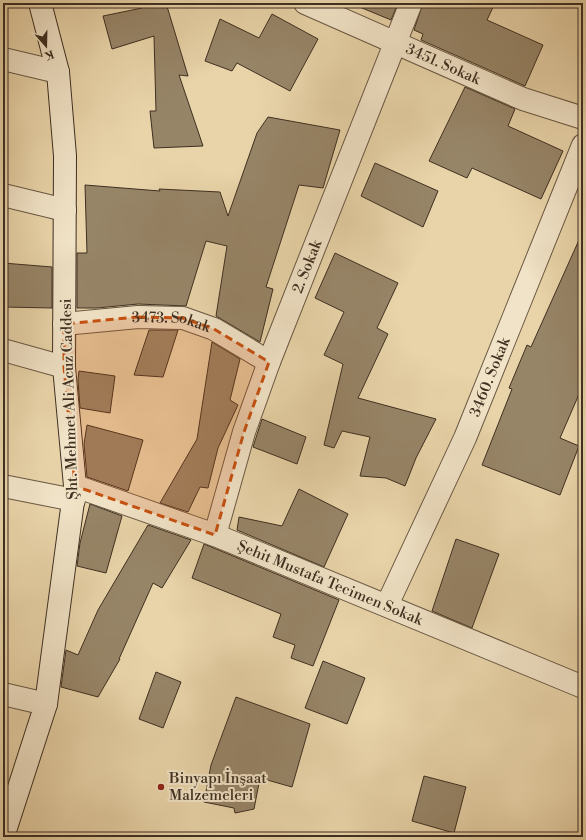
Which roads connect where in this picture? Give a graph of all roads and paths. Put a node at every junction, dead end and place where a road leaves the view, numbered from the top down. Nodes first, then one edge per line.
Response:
1 (40, 3) edge
2 (305, 3) edge
3 (411, 3) edge
4 (395, 42) junction
5 (3, 59) edge
6 (58, 72) junction
7 (583, 118) edge
8 (583, 145) edge
9 (3, 195) edge
10 (64, 210) junction
11 (64, 324) junction
12 (3, 350) edge
13 (269, 362) junction
14 (64, 367) junction
15 (3, 486) edge
16 (75, 493) junction
17 (214, 535) junction
18 (387, 605) junction
19 (583, 686) edge
20 (3, 694) edge
21 (46, 704) junction
22 (3, 837) edge

1 - 6 street, Şht. Mehmet Ali Acuz Caddesi
2 - 4 street, 3451. Sokak
3 - 4 street, 2. Sokak
4 - 7 street, 3451. Sokak
4 - 13 street, 2. Sokak
5 - 6 street
6 - 10 street, Şht. Mehmet Ali Acuz Caddesi
8 - 18 street, 3460. Sokak
9 - 10 street
10 - 11 street, Şht. Mehmet Ali Acuz Caddesi
11 - 13 street, 3473. Sokak
11 - 14 street, Şht. Mehmet Ali Acuz Caddesi
12 - 14 street
13 - 17 street, 2. Sokak
14 - 16 street, Şht. Mehmet Ali Acuz Caddesi
15 - 16 street, Şehit Mustafa Tecimen Sokak
16 - 17 street, Şehit Mustafa Tecimen Sokak
16 - 21 street, Şht. Mehmet Ali Acuz Caddesi
17 - 18 street, Şehit Mustafa Tecimen Sokak
18 - 19 street, Şehit Mustafa Tecimen Sokak
20 - 21 street
21 - 22 street, Şht. Mehmet Ali Acuz Caddesi

